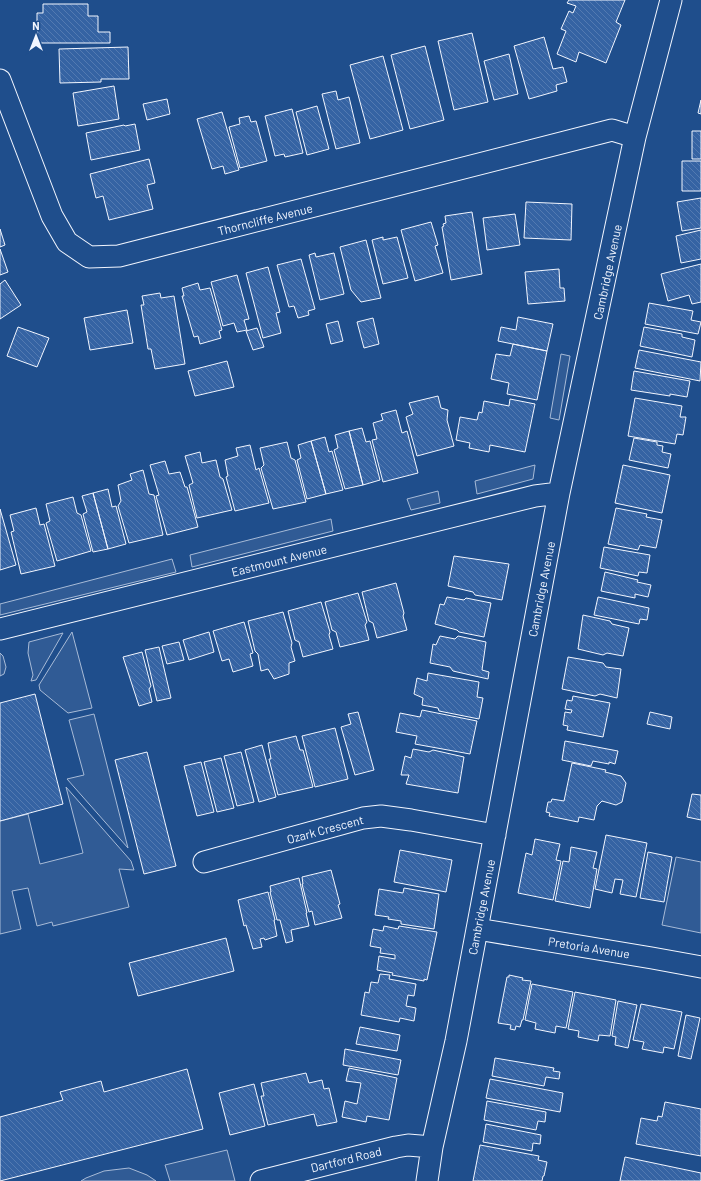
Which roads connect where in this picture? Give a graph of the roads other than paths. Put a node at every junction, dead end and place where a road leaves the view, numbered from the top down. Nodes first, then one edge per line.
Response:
1 (672, 0) edge
2 (0, 80) edge
3 (636, 137) junction
4 (559, 493) junction
5 (0, 629) edge
6 (495, 835) junction
7 (204, 862) dead end
8 (477, 929) junction
9 (701, 967) edge
10 (432, 1147) junction
11 (261, 1181) edge
12 (427, 1181) edge

1 - 3 street, Cambridge Avenue
2 - 3 street, Thorncliffe Avenue
3 - 4 street, Cambridge Avenue
4 - 5 street, Eastmount Avenue
4 - 6 street, Cambridge Avenue
6 - 7 street, Ozark Crescent
6 - 8 street, Cambridge Avenue
8 - 9 street, Pretoria Avenue
8 - 10 street, Cambridge Avenue
10 - 11 street, Dartford Road
10 - 12 street, Cambridge Avenue

